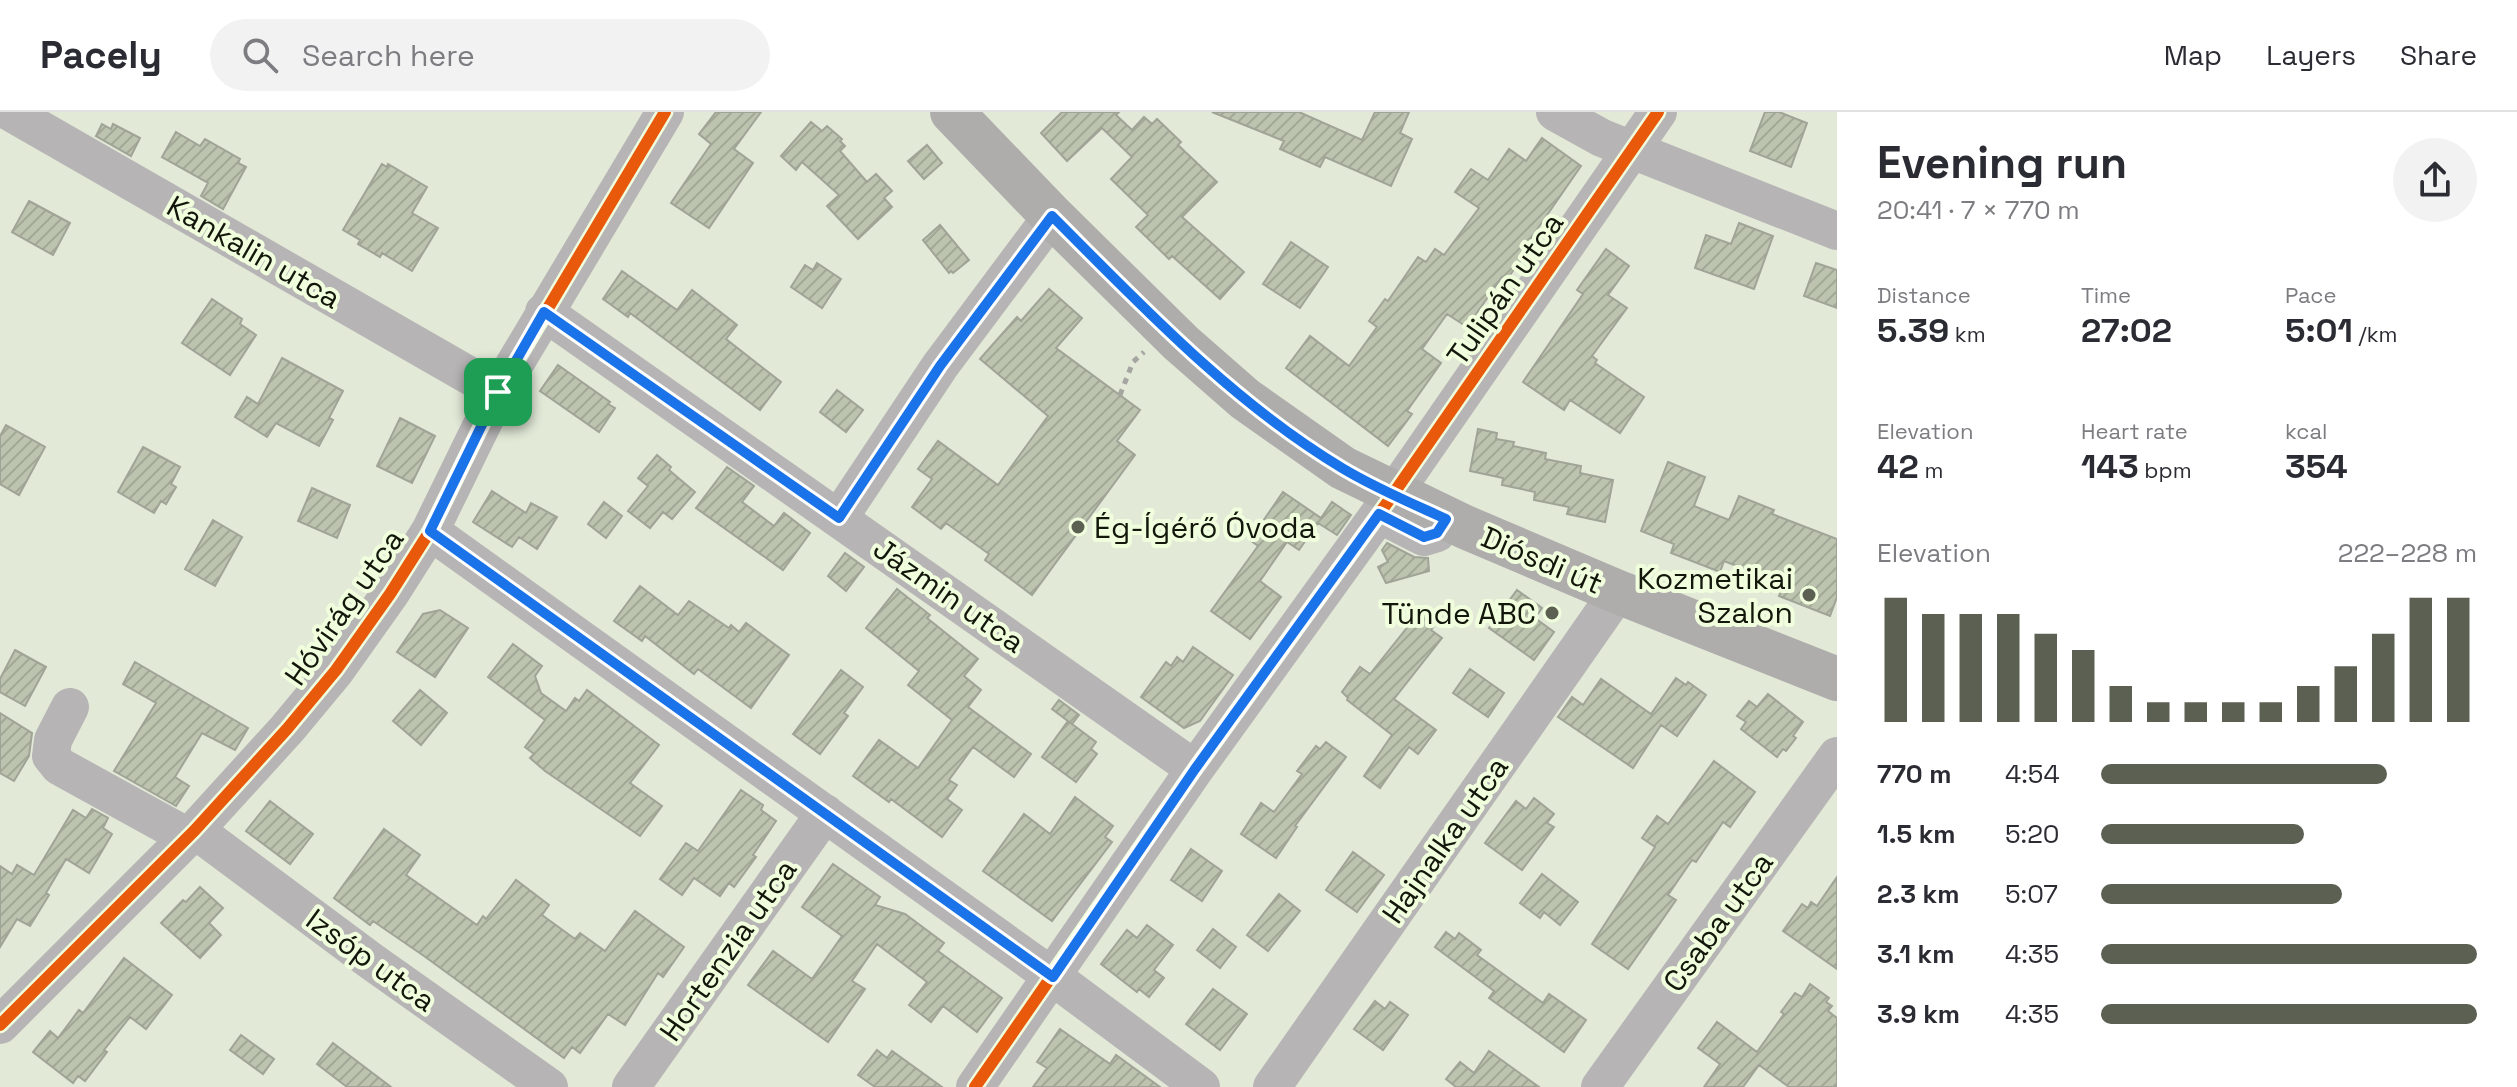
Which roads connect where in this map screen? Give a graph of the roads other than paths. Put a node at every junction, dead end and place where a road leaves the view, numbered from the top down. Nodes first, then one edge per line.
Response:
1 (10, 112) edge
2 (665, 112) edge
3 (952, 112) edge
4 (1555, 112) edge
5 (1658, 112) edge
6 (1633, 150) junction
7 (1052, 216) junction
8 (1837, 231) edge
9 (544, 312) junction
10 (498, 392) junction
11 (1386, 504) junction
12 (839, 518) junction
13 (430, 531) junction
14 (1618, 592) junction
15 (1837, 679) edge
16 (70, 707) dead end
17 (1837, 756) edge
18 (1195, 769) junction
19 (825, 813) junction
20 (191, 833) junction
21 (1053, 977) junction
22 (0, 1025) edge
23 (549, 1087) edge
24 (631, 1087) edge
25 (975, 1087) edge
26 (1201, 1087) edge
27 (1272, 1087) edge
28 (1600, 1087) edge

1 - 10 street, Kankalin utca
2 - 9 street, Hóvirág utca
3 - 7 main road, Diósdi út
4 - 6 street
5 - 6 street, Tulipán utca
6 - 8 street
6 - 11 street, Tulipán utca
7 - 11 main road, Diósdi út
7 - 12 street
9 - 10 street, Hóvirág utca
9 - 12 street, Jázmin utca
10 - 13 street, Hóvirág utca
11 - 14 main road, Diósdi út
11 - 18 street, Tulipán utca
12 - 18 street, Jázmin utca
13 - 19 street
13 - 20 street, Hóvirág utca
14 - 15 main road, Diósdi út
14 - 27 street, Hajnalka utca
16 - 20 street, Izsóp utca
17 - 28 street, Csaba utca
18 - 21 street, Tulipán utca
19 - 21 street
19 - 24 street, Hortenzia utca
20 - 22 street, Hóvirág utca
20 - 23 street, Izsóp utca
21 - 25 street, Tulipán utca
21 - 26 street

